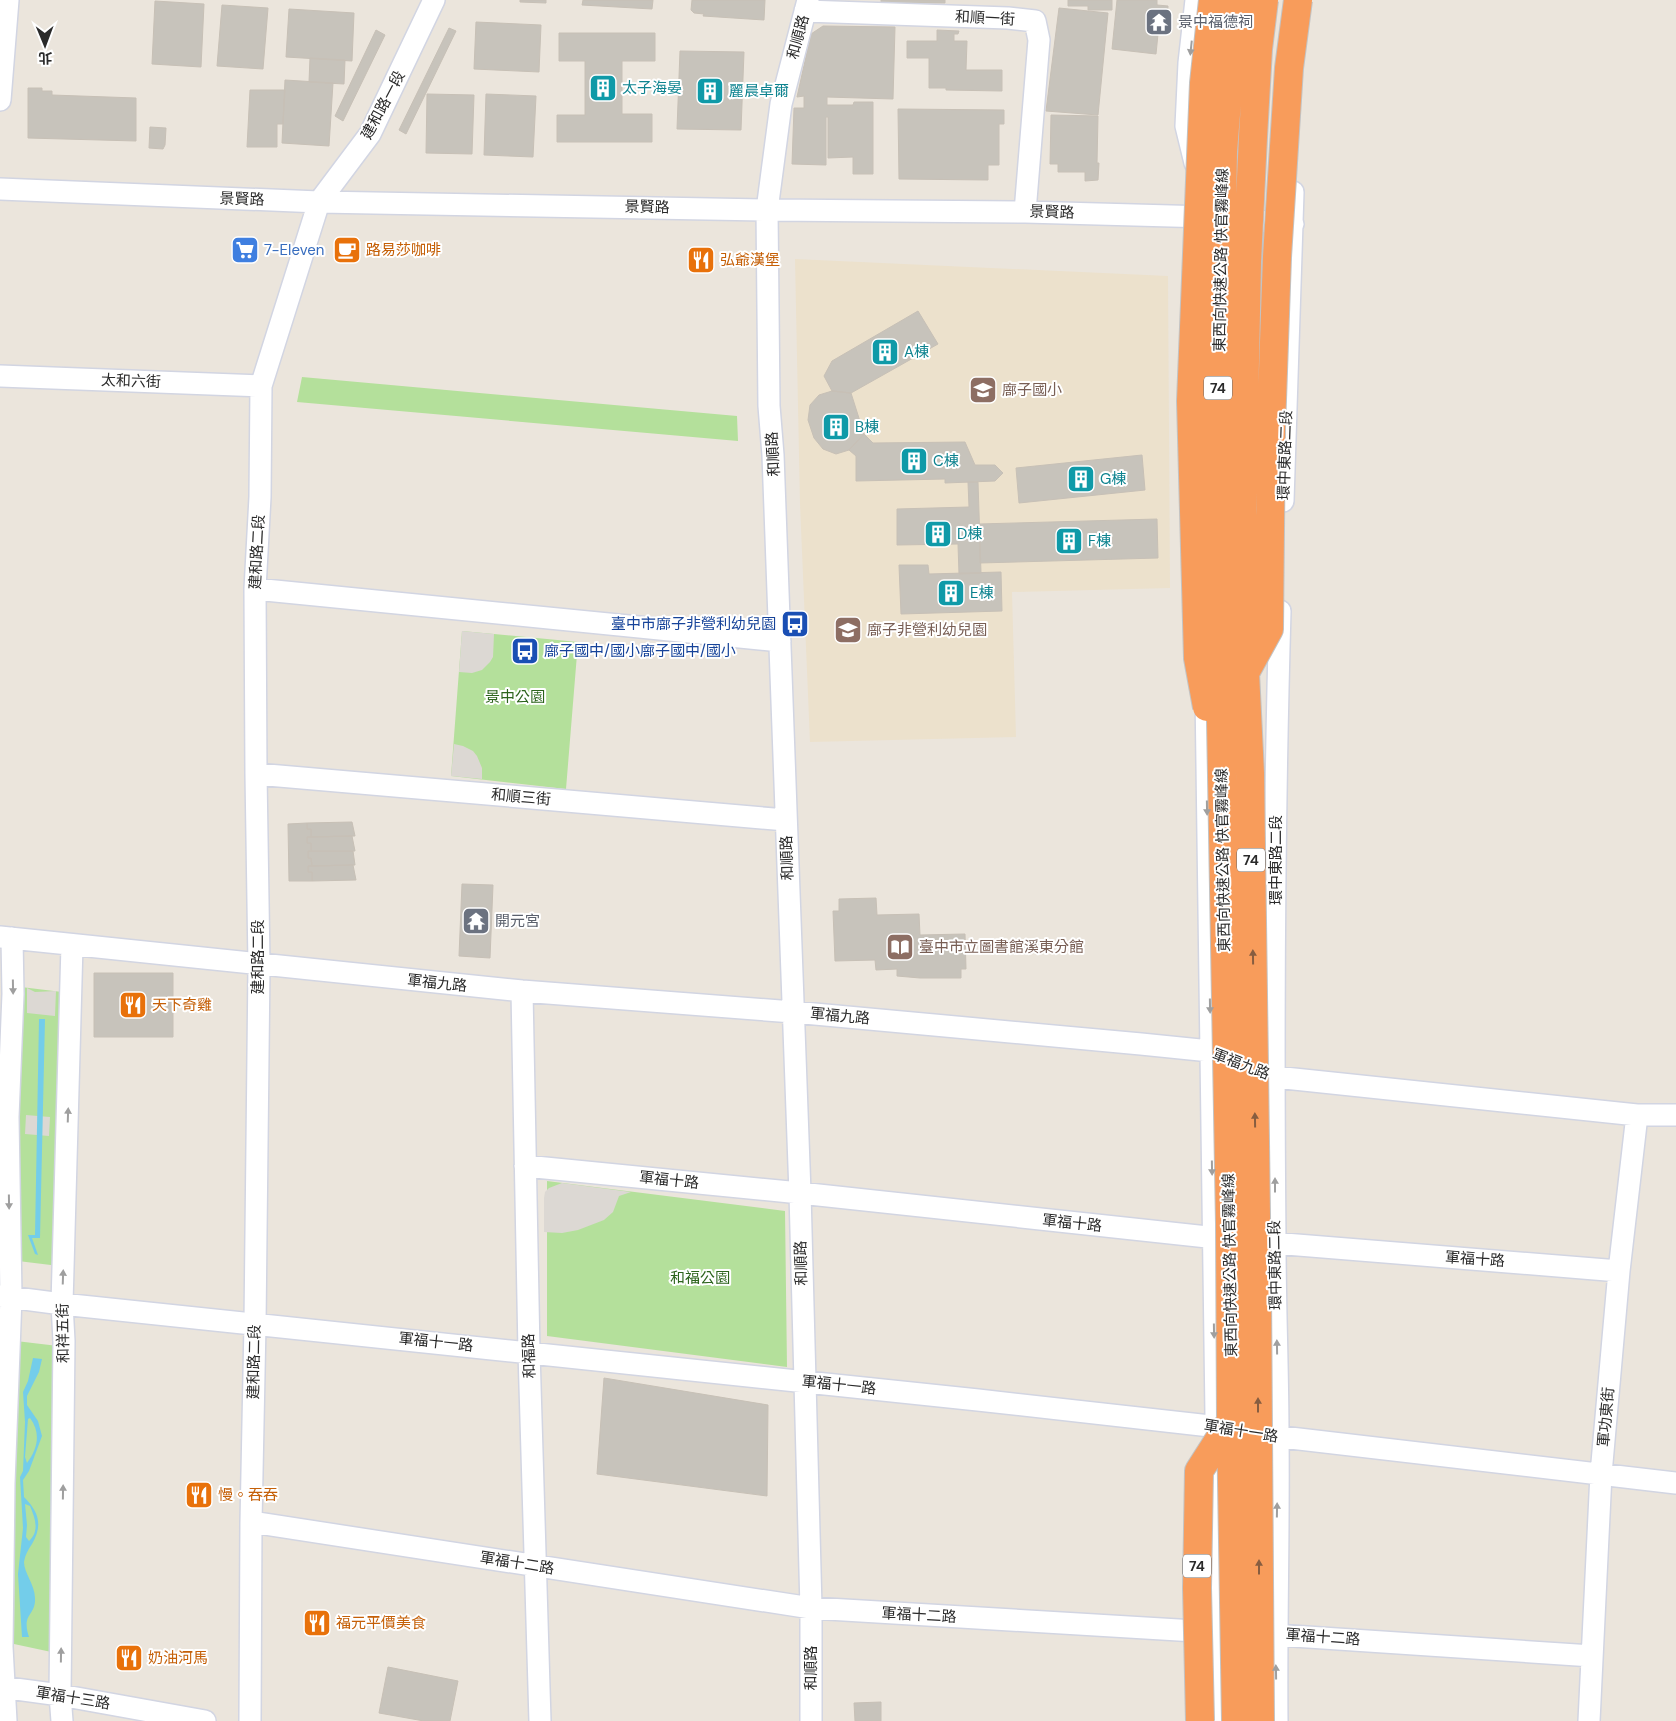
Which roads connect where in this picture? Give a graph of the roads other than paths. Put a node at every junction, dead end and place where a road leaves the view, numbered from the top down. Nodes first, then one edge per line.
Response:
1 (8, 0) edge
2 (434, 0) edge
3 (1196, 0) edge
4 (1213, 0) edge
5 (1225, 0) edge
6 (1237, 0) edge
7 (1264, 0) edge
8 (1298, 0) edge
9 (1306, 0) edge
10 (806, 6) edge
11 (0, 100) edge
12 (0, 189) edge
13 (319, 202) junction
14 (767, 210) junction
15 (1025, 212) junction
16 (1208, 217) junction
17 (1293, 224) junction
18 (0, 376) edge
19 (261, 386) junction
20 (255, 589) junction
21 (780, 641) junction
22 (1245, 673) junction
23 (256, 774) junction
24 (1221, 777) junction
25 (786, 820) junction
26 (6, 938) edge
27 (72, 945) junction
28 (259, 965) junction
29 (522, 991) junction
30 (793, 1012) junction
31 (1210, 1051) junction
32 (1274, 1078) junction
33 (1637, 1115) junction
34 (1676, 1116) edge
35 (4, 1117) edge
36 (525, 1166) junction
37 (800, 1193) junction
38 (1212, 1238) junction
39 (1275, 1244) junction
40 (1619, 1271) junction
41 (6, 1297) edge
42 (62, 1304) junction
43 (255, 1324) junction
44 (529, 1352) junction
45 (804, 1382) junction
46 (1223, 1423) junction
47 (1278, 1438) junction
48 (1601, 1474) junction
49 (2, 1482) edge
50 (1676, 1483) edge
51 (251, 1522) junction
52 (536, 1566) junction
53 (811, 1608) junction
54 (1215, 1632) junction
55 (1276, 1634) junction
56 (1592, 1656) junction
57 (2, 1687) edge
58 (60, 1695) junction
59 (6, 1721) edge
60 (62, 1721) edge
61 (205, 1721) edge
62 (250, 1721) edge
63 (540, 1721) edge
64 (811, 1721) edge
65 (1200, 1721) edge
66 (1216, 1721) edge
67 (1236, 1721) edge
68 (1260, 1721) edge
69 (1277, 1721) edge
70 (1589, 1721) edge

1 - 11 street
2 - 13 street, 建和路一段
3 -> 16 street
4 - 24 highway, bridge
5 - 16 street
6 - 24 highway, 東西向快速公路 快官霧峰線 / 74, bridge
7 - 22 highway, 東西向快速公路 快官霧峰線 / 74, bridge
8 - 22 highway, bridge
9 - 17 street, 環中東路二段
10 - 14 street, 和順路
10 - 15 street, 和順一街
12 - 13 street, 景賢路
13 - 14 street, 景賢路
13 - 19 street, 建和路二段
14 - 15 street, 景賢路
14 - 21 street, 和順路
15 - 16 street, 景賢路
16 - 17 street, 景賢路
16 -> 31 street
17 - 32 street, 環中東路二段
18 - 19 street, 太和六街
19 - 20 street, 建和路二段
20 - 21 street
20 - 23 street, 建和路二段
21 - 25 street, 和順路
68 -> 22 highway, 東西向快速公路 快官霧峰線 / 74, bridge
23 - 25 street, 和順三街
23 - 28 street, 建和路二段
24 - 46 highway, 東西向快速公路 快官霧峰線 / 74, bridge
25 - 30 street, 和順路
26 - 27 street, 軍福九路
26 -> 35 street
27 - 28 street, 軍福九路
42 -> 27 street, 和祥五街
28 - 29 street, 軍福九路
28 - 43 street, 建和路二段
29 - 30 street, 軍福九路
29 - 36 street, 和福路
30 - 31 street, 軍福九路
30 - 37 street, 和順路
31 - 32 street, 軍福九路
31 -> 38 street
32 - 33 street, 軍福九路
39 -> 32 street, 環中東路二段
33 - 34 street, 軍福九路
33 - 40 street, 軍功東街
35 -> 41 street
36 - 37 street, 軍福十路
36 - 44 street, 和福路
37 - 38 street, 軍福十路
37 - 45 street, 和順路
38 - 39 street, 軍福十路
38 -> 46 street
39 - 40 street, 軍福十路
47 -> 39 street, 環中東路二段
40 - 48 street, 軍功東街
41 - 42 street, 軍福十一路
41 - 49 street
42 - 43 street, 軍福十一路
58 -> 42 street, 和祥五街
43 - 44 street, 軍福十一路
43 - 51 street, 建和路二段
44 - 45 street, 軍福十一路
44 - 52 street, 和福路
45 - 46 street, 軍福十一路
45 - 53 street, 和順路
46 - 47 street, 軍福十一路
46 - 54 street
46 - 65 highway, 74, bridge
46 - 67 highway, 東西向快速公路 快官霧峰線 / 74, bridge
47 - 48 street, 軍福十一路
55 -> 47 street, 環中東路二段
48 - 50 street, 軍福十一路
48 - 56 street, 軍功東街
49 - 57 street
51 - 52 street, 軍福十二路
51 - 62 street, 建和路二段
52 - 53 street, 軍福十二路
52 - 63 street, 和福路
53 - 54 street, 軍福十二路
53 - 64 street, 和順路
54 - 55 street, 軍福十二路
54 - 66 street
55 - 56 street, 軍福十二路
69 -> 55 street, 環中東路二段
56 - 70 street, 軍功東街
57 - 58 street, 軍福十三路
57 - 59 street
58 - 60 street, 和祥五街
58 - 61 street, 軍福十三路

